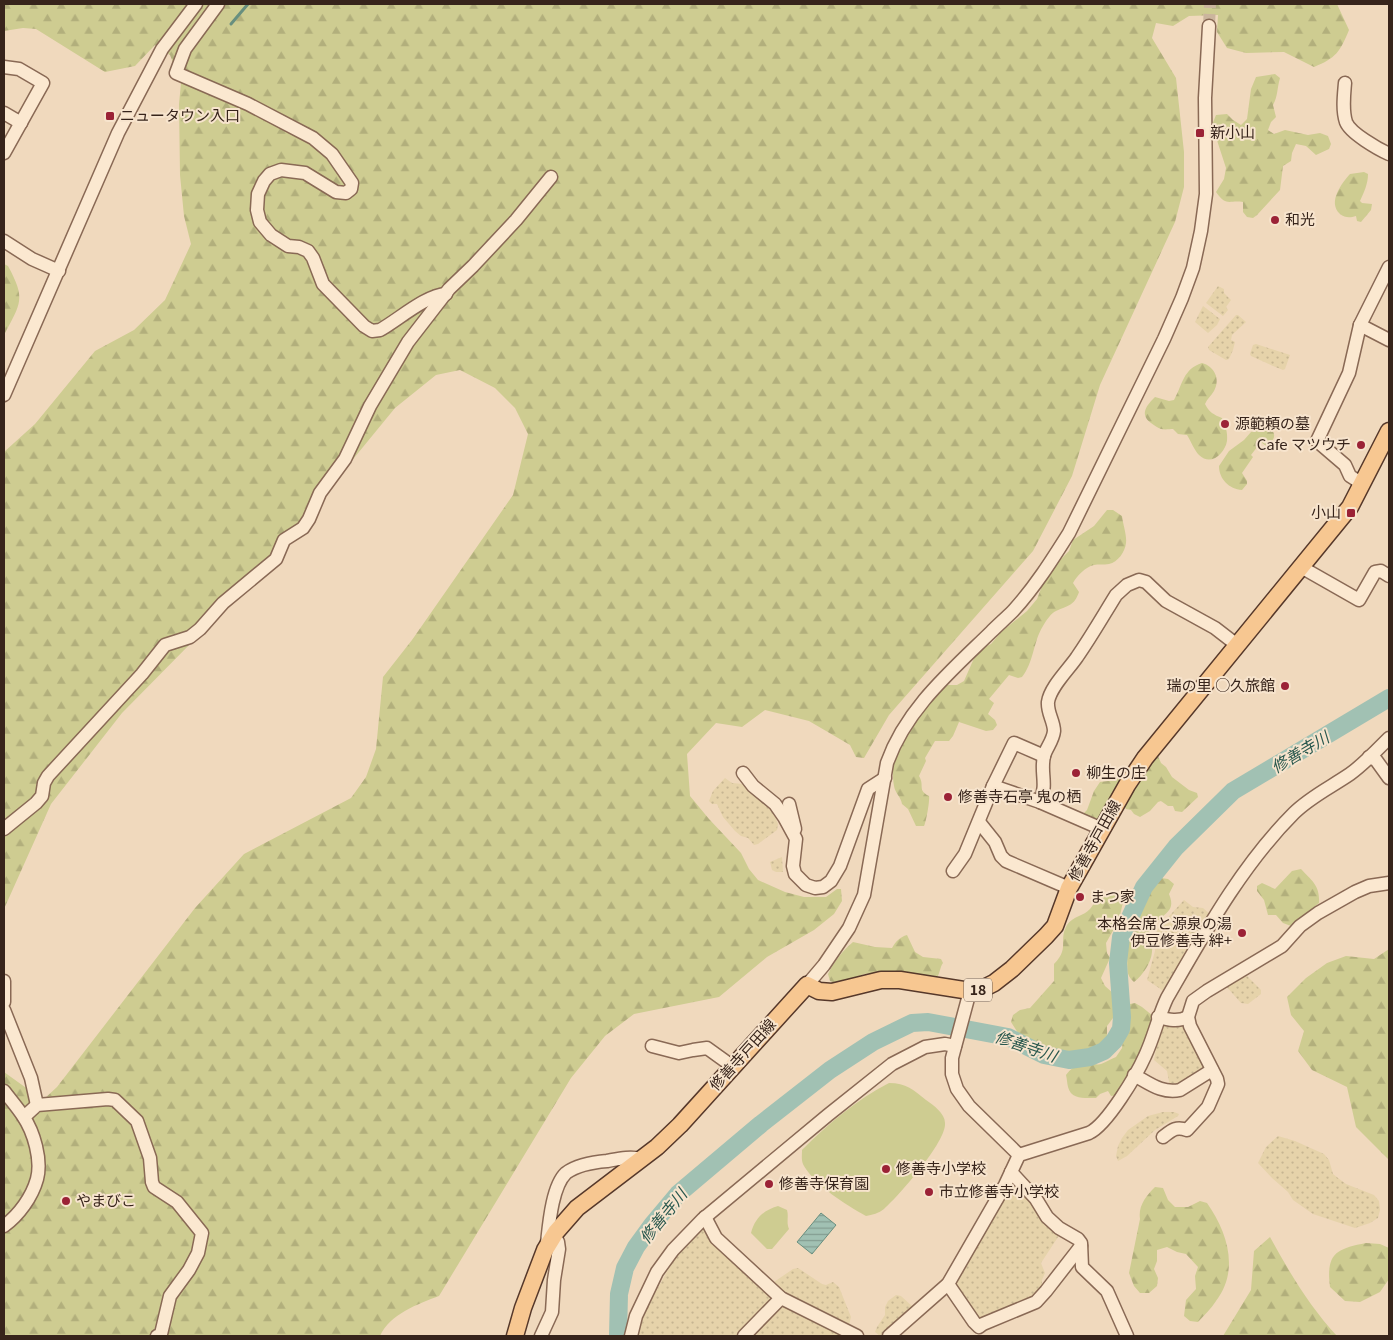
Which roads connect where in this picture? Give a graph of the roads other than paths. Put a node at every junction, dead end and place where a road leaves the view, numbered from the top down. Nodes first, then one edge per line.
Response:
1 (196, 4) edge
2 (218, 4) edge
3 (1209, 26) tunnel mouth
4 (4, 67) edge
5 (1345, 83) dead end
6 (4, 113) edge
7 (21, 123) junction
8 (4, 153) edge
9 (1389, 154) edge
10 (551, 177) dead end
11 (4, 242) edge
12 (1389, 268) edge
13 (58, 271) junction
14 (446, 294) junction
15 (1360, 325) junction
16 (1389, 340) edge
17 (4, 395) edge
18 (1387, 442) edge
19 (1361, 483) junction
20 (1301, 567) junction
21 (1389, 576) edge
22 (1237, 645) junction
23 (1388, 744) edge
24 (1044, 756) junction
25 (1369, 757) junction
26 (743, 773) dead end
27 (885, 778) junction
28 (1389, 778) edge
29 (993, 786) junction
30 (1040, 802) junction
31 (789, 804) dead end
32 (979, 822) junction
33 (4, 829) edge
34 (1102, 829) junction
35 (795, 836) junction
36 (953, 871) dead end
37 (1389, 883) edge
38 (1069, 888) junction
39 (4, 981) edge
40 (807, 984) junction
41 (969, 995) junction
42 (4, 1002) edge
43 (4, 1010) edge
44 (1188, 1016) junction
45 (1158, 1017) junction
46 (955, 1043) junction
47 (652, 1046) dead end
48 (732, 1066) junction
49 (1212, 1070) junction
50 (1134, 1075) junction
51 (4, 1091) edge
52 (37, 1105) junction
53 (24, 1117) junction
54 (1164, 1137) dead end
55 (1019, 1155) junction
56 (641, 1159) junction
57 (1011, 1172) junction
58 (705, 1217) junction
59 (4, 1226) edge
60 (550, 1241) junction
61 (1081, 1246) junction
62 (948, 1284) junction
63 (781, 1298) junction
64 (976, 1332) edge
65 (158, 1336) edge
66 (515, 1336) edge
67 (541, 1336) edge
68 (631, 1336) edge
69 (744, 1336) edge
70 (857, 1336) edge
71 (889, 1336) edge
72 (1127, 1336) edge

1 - 13 street
2 - 14 street
3 - 27 street
4 - 7 street
5 - 9 street
6 - 7 street
7 - 8 street
10 - 14 street
11 - 13 street
12 - 15 street
13 - 17 street
14 - 33 street
15 - 16 street
15 - 19 street
18 - 19 main road, 修善寺戸田線 / 18
19 - 20 main road, 修善寺戸田線 / 18
20 - 21 street
20 - 22 main road, 修善寺戸田線 / 18
22 - 24 street
22 - 34 main road, 修善寺戸田線 / 18
23 - 25 street
24 - 29 street
24 - 30 street
25 - 28 street
25 - 45 street
26 - 35 street
27 - 35 street
27 - 40 street
29 - 30 street
29 - 32 street
30 - 34 street
31 - 35 street
32 - 36 street
32 - 38 street
34 - 38 main road, 修善寺戸田線 / 18
37 - 44 street
38 - 41 main road, 修善寺戸田線 / 18
39 - 42 street
40 - 41 main road, 修善寺戸田線 / 18
40 - 48 main road, 修善寺戸田線
41 - 46 street
43 - 52 street
44 - 45 street
44 - 49 street
45 - 50 street
46 - 55 street
46 - 58 street
47 - 48 street
48 - 56 main road, 修善寺戸田線
49 - 50 street
49 - 54 street
50 - 55 street
51 - 53 street
52 - 53 street
52 - 65 street
53 - 59 street
55 - 57 street
56 - 60 main road, 修善寺戸田線
56 - 60 street
57 - 61 street
57 - 62 street
58 - 63 street
58 - 68 street
60 - 66 main road, 修善寺戸田線
60 - 67 street
61 - 64 street
61 - 72 street
62 - 64 street
62 - 71 street
63 - 69 street
63 - 70 street

